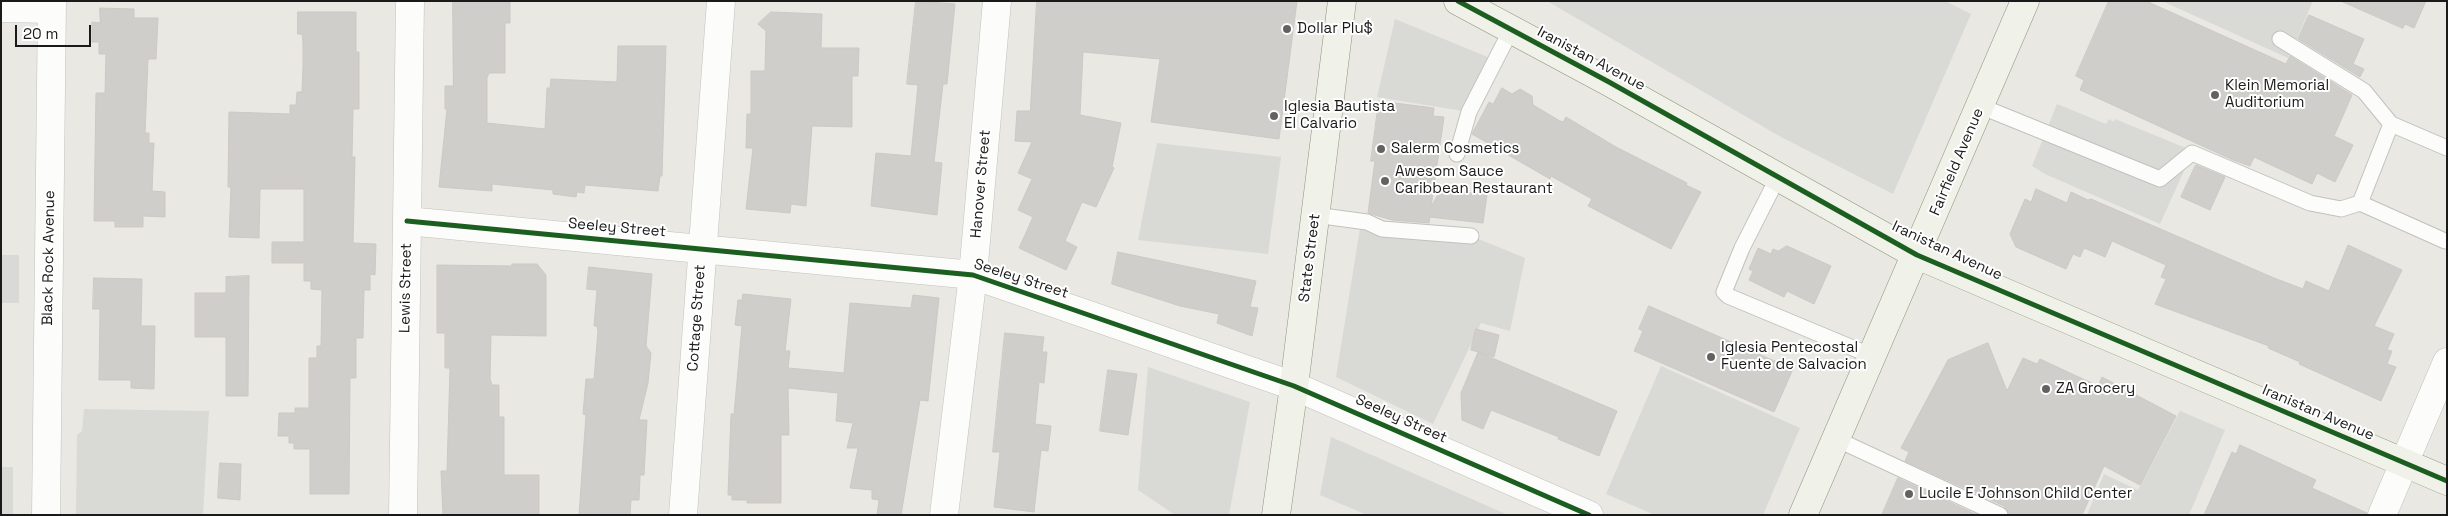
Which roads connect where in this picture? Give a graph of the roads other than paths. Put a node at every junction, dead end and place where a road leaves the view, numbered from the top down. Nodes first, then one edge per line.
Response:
1 (410, 1) edge
2 (721, 1) edge
3 (997, 1) edge
4 (1342, 1) edge
5 (1458, 1) edge
6 (2025, 1) edge
7 (52, 5) edge
8 (1, 8) edge
9 (1511, 30) junction
10 (2280, 39) dead end
11 (1980, 106) junction
12 (2391, 124) junction
13 (2447, 148) edge
14 (1457, 154) dead end
15 (1778, 177) junction
16 (2360, 203) junction
17 (1315, 216) junction
18 (407, 221) junction
19 (1471, 236) dead end
20 (2445, 241) dead end
21 (702, 249) junction
22 (1917, 254) junction
23 (973, 274) junction
24 (1872, 356) junction
25 (2447, 362) edge
26 (1294, 386) junction
27 (1836, 439) junction
28 (2404, 463) junction
29 (2447, 481) edge
30 (46, 515) edge
31 (403, 515) edge
32 (682, 515) edge
33 (944, 515) edge
34 (1276, 515) edge
35 (1589, 515) edge
36 (1803, 515) edge
37 (2000, 515) edge
38 (2382, 515) edge

1 - 18 street, Lewis Street
2 - 21 street, Cottage Street
3 - 23 street, Hanover Street
4 - 17 street, State Street
5 - 9 street, Iranistan Avenue
6 - 11 street, Fairfield Avenue
7 - 8 street
7 - 30 street, Black Rock Avenue
9 - 14 lane
9 - 15 street, Iranistan Avenue
10 - 12 lane
11 - 16 lane
11 - 22 street, Fairfield Avenue
12 - 13 lane
12 - 16 lane
15 - 22 street, Iranistan Avenue
15 - 24 lane
16 - 20 lane
17 - 19 lane
17 - 26 street, State Street
18 - 21 street, Seeley Street
18 - 31 street, Lewis Street
21 - 23 street, Seeley Street
21 - 32 street, Cottage Street
22 - 24 street, Fairfield Avenue
22 - 28 street, Iranistan Avenue
23 - 26 street, Seeley Street
23 - 33 street, Hanover Street
24 - 27 street, Fairfield Avenue
25 - 28 street
26 - 34 street, State Street
26 - 35 street, Seeley Street
27 - 36 street, Fairfield Avenue
27 - 37 lane
28 - 29 street, Iranistan Avenue
28 - 38 street

